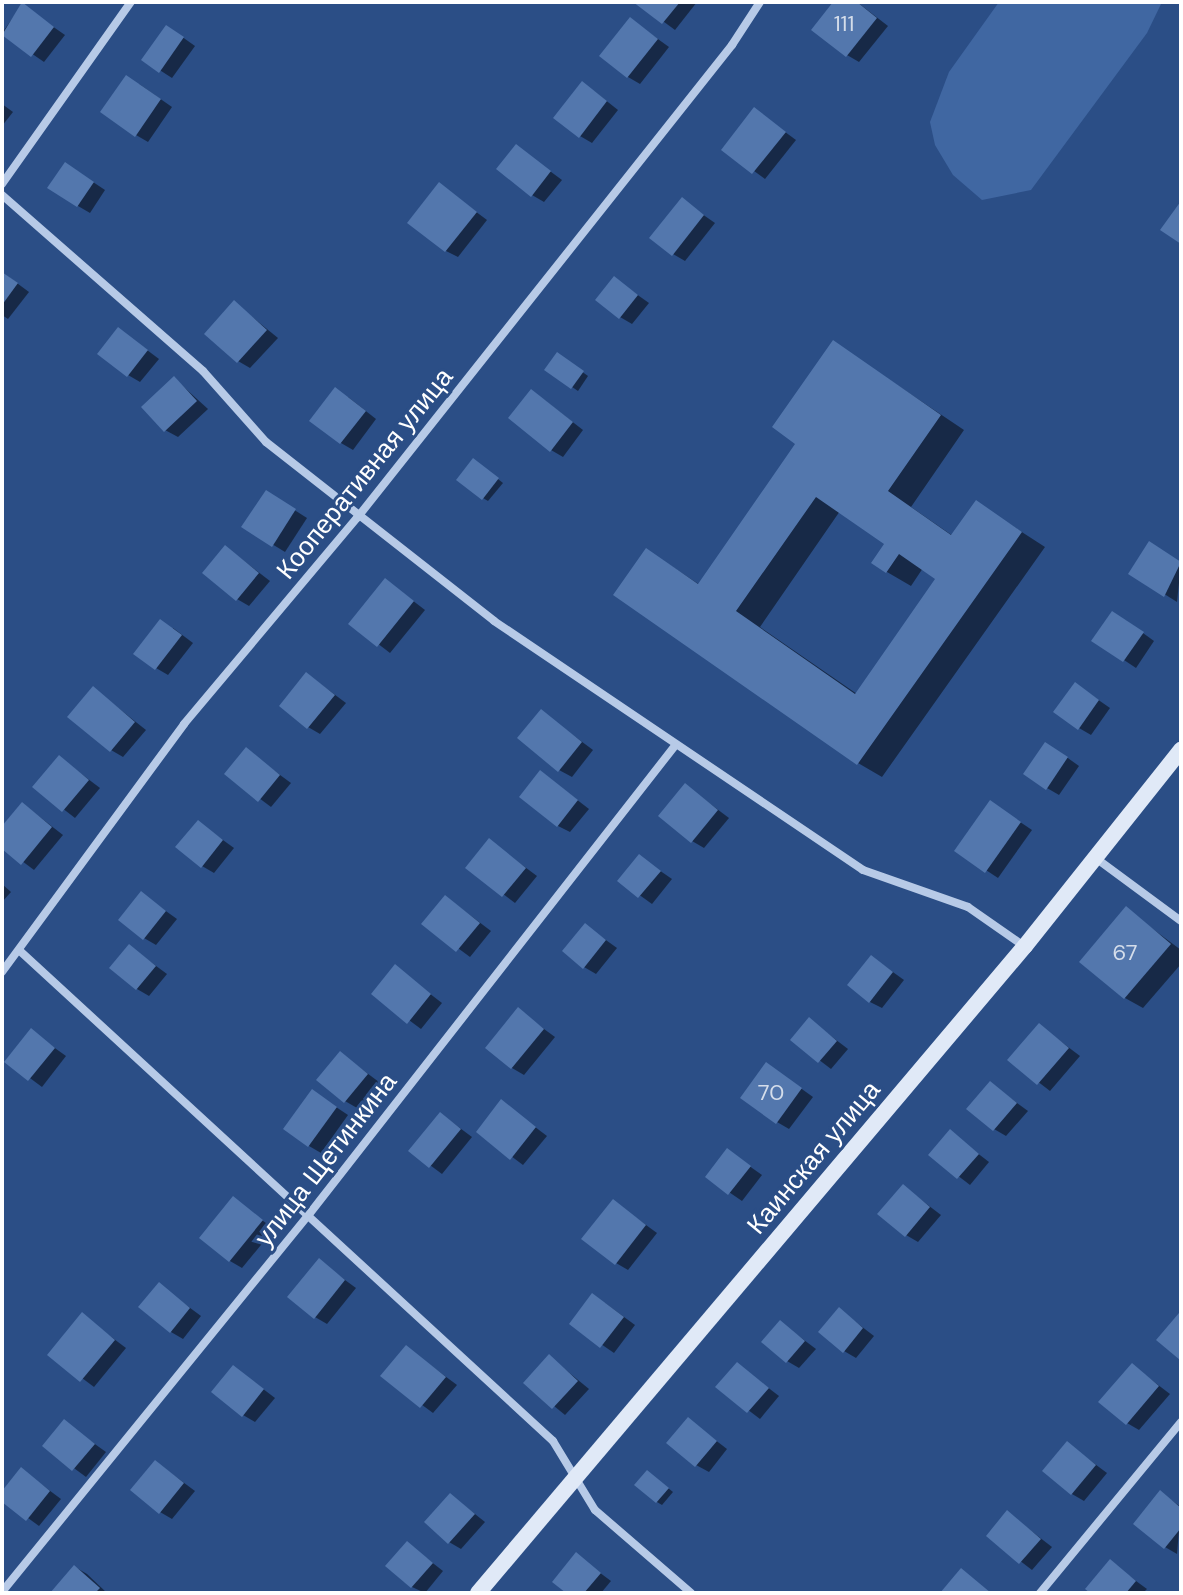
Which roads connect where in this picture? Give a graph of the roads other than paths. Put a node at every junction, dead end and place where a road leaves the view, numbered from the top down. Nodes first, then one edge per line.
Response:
1 (131, 2) edge
2 (760, 2) edge
3 (2, 184) edge
4 (2, 195) edge
5 (357, 518) junction
6 (674, 747) junction
7 (1181, 750) edge
8 (1097, 859) junction
9 (1181, 921) edge
10 (1025, 946) junction
11 (20, 951) junction
12 (2, 972) edge
13 (307, 1217) junction
14 (1181, 1422) edge
15 (577, 1474) junction
16 (2, 1592) edge
17 (478, 1593) edge
18 (691, 1593) edge
19 (1040, 1593) edge

1 - 3 street
2 - 5 street, Кооперативная улица
4 - 5 street
5 - 6 street
5 - 11 street, Кооперативная улица
6 - 10 street
6 - 13 street, улица Щетинкина
7 - 8 main road, Каинская улица
8 - 9 street
8 - 10 main road, Каинская улица
10 - 15 main road, Каинская улица
11 - 12 street, Кооперативная улица
11 - 13 street
13 - 15 street
13 - 16 street, улица Щетинкина
14 - 19 street
15 - 17 main road, Каинская улица
15 - 18 street

